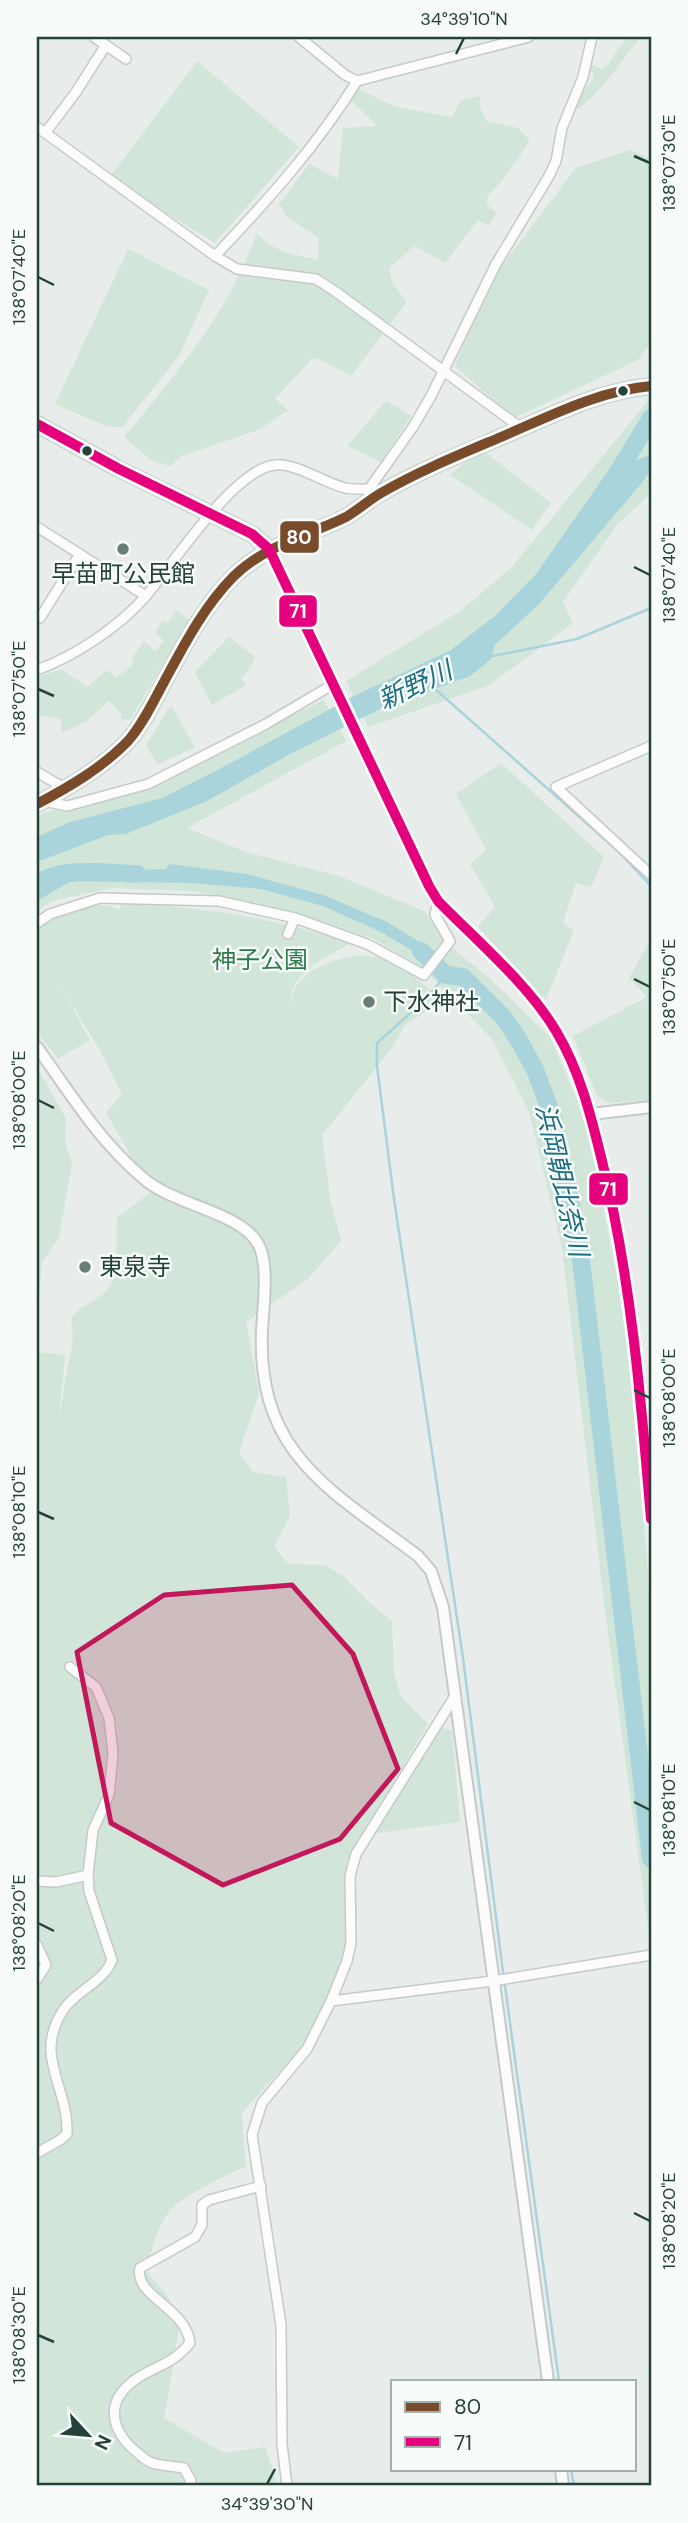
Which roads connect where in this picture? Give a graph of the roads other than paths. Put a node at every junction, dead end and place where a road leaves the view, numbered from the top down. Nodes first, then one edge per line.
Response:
1 (299, 37) edge
2 (530, 37) edge
3 (592, 37) edge
4 (100, 40) edge
5 (127, 59) dead end
6 (357, 81) junction
7 (41, 130) edge
8 (215, 256) junction
9 (444, 372) junction
10 (651, 386) edge
11 (37, 424) edge
12 (521, 428) junction
13 (375, 491) junction
14 (213, 514) junction
15 (37, 527) edge
16 (269, 549) junction
17 (80, 554) junction
18 (146, 596) junction
19 (40, 618) dead end
20 (37, 670) edge
21 (333, 687) junction
22 (651, 746) edge
23 (37, 772) edge
24 (66, 789) junction
25 (40, 803) edge
26 (651, 875) edge
27 (438, 901) junction
28 (295, 918) junction
29 (37, 923) edge
30 (288, 934) dead end
31 (37, 1047) edge
32 (651, 1107) edge
33 (591, 1114) junction
34 (648, 1449) edge
35 (651, 1519) edge
36 (70, 1667) dead end
37 (455, 1696) junction
38 (88, 1875) junction
39 (37, 1881) edge
40 (37, 1945) edge
41 (651, 1955) edge
42 (37, 1979) edge
43 (494, 1982) junction
44 (331, 2001) junction
45 (37, 2153) edge
46 (261, 2186) junction
47 (548, 2380) edge
48 (189, 2486) edge
49 (288, 2486) edge

1 - 6 street
2 - 6 street
3 - 9 street
4 - 5 street
4 - 7 street
6 - 8 street
7 - 8 street
8 - 9 street
9 - 12 street
9 - 13 street
10 - 12 main road
11 - 14 main road
12 - 13 main road
13 - 14 street
13 - 16 main road
14 - 16 main road
14 - 18 street
15 - 17 street
16 - 21 main road
16 - 24 main road
17 - 18 street
17 - 19 street
18 - 20 street
21 - 25 street
21 - 27 main road
22 - 26 street
23 - 24 street
24 - 25 main road
27 - 28 street
27 - 33 main road
28 - 29 street
28 - 30 street
31 - 37 street
32 - 33 street
33 - 34 main road
34 - 35 main road
36 - 38 street
37 - 43 street
37 - 44 street
38 - 39 street
38 - 45 street
40 - 42 street
41 - 43 street
43 - 44 street
43 - 47 street
44 - 46 street
46 - 48 street
46 - 49 street

